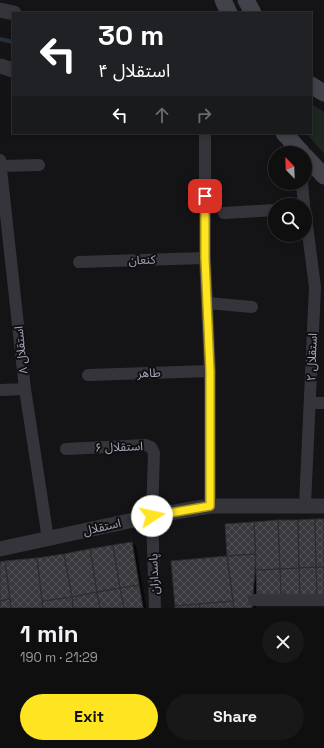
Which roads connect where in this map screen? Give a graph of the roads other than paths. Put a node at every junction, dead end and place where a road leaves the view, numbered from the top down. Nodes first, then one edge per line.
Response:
1 (246, 0) edge
2 (0, 10) edge
3 (252, 12) edge
4 (12, 13) edge
5 (0, 66) edge
6 (12, 70) edge
7 (312, 86) edge
8 (324, 93) edge
9 (205, 134) edge
10 (285, 134) edge
11 (296, 146) edge
12 (0, 163) edge
13 (312, 163) edge
14 (39, 165) dead end
15 (324, 176) edge
16 (268, 210) edge
17 (224, 213) dead end
18 (311, 242) edge
19 (5, 244) edge
20 (205, 258) junction
21 (80, 262) dead end
22 (319, 288) edge
23 (208, 303) junction
24 (252, 307) dead end
25 (210, 371) junction
26 (88, 375) dead end
27 (25, 389) junction
28 (0, 390) edge
29 (311, 403) junction
30 (324, 403) edge
31 (66, 449) dead end
32 (305, 505) junction
33 (210, 506) junction
34 (324, 506) edge
35 (152, 516) junction
36 (48, 539) junction
37 (0, 549) edge
38 (254, 600) dead end
39 (324, 600) edge
40 (155, 608) edge

1 - 3 main road
2 - 4 street
5 - 6 street
7 - 8 main road
9 - 20 street
10 - 11 main road
12 - 14 street
12 - 19 street, استقلال ۸
13 - 15 main road
16 - 17 street
18 - 22 street, استقلال ۲
19 - 27 street, استقلال ۸
20 - 21 street, کنعان
20 - 23 street
22 - 29 street, استقلال ۲
23 - 24 street
23 - 25 street
25 - 26 street, طاهر
25 - 33 street
27 - 28 street
27 - 36 street, استقلال ۸
29 - 30 street
29 - 32 street, استقلال ۲
31 - 35 street, استقلال ۶
32 - 33 street, استقلال
32 - 34 street, استقلال
33 - 35 street, استقلال
35 - 36 street, استقلال
35 - 40 street, پاسداران
36 - 37 street, استقلال
38 - 39 street

